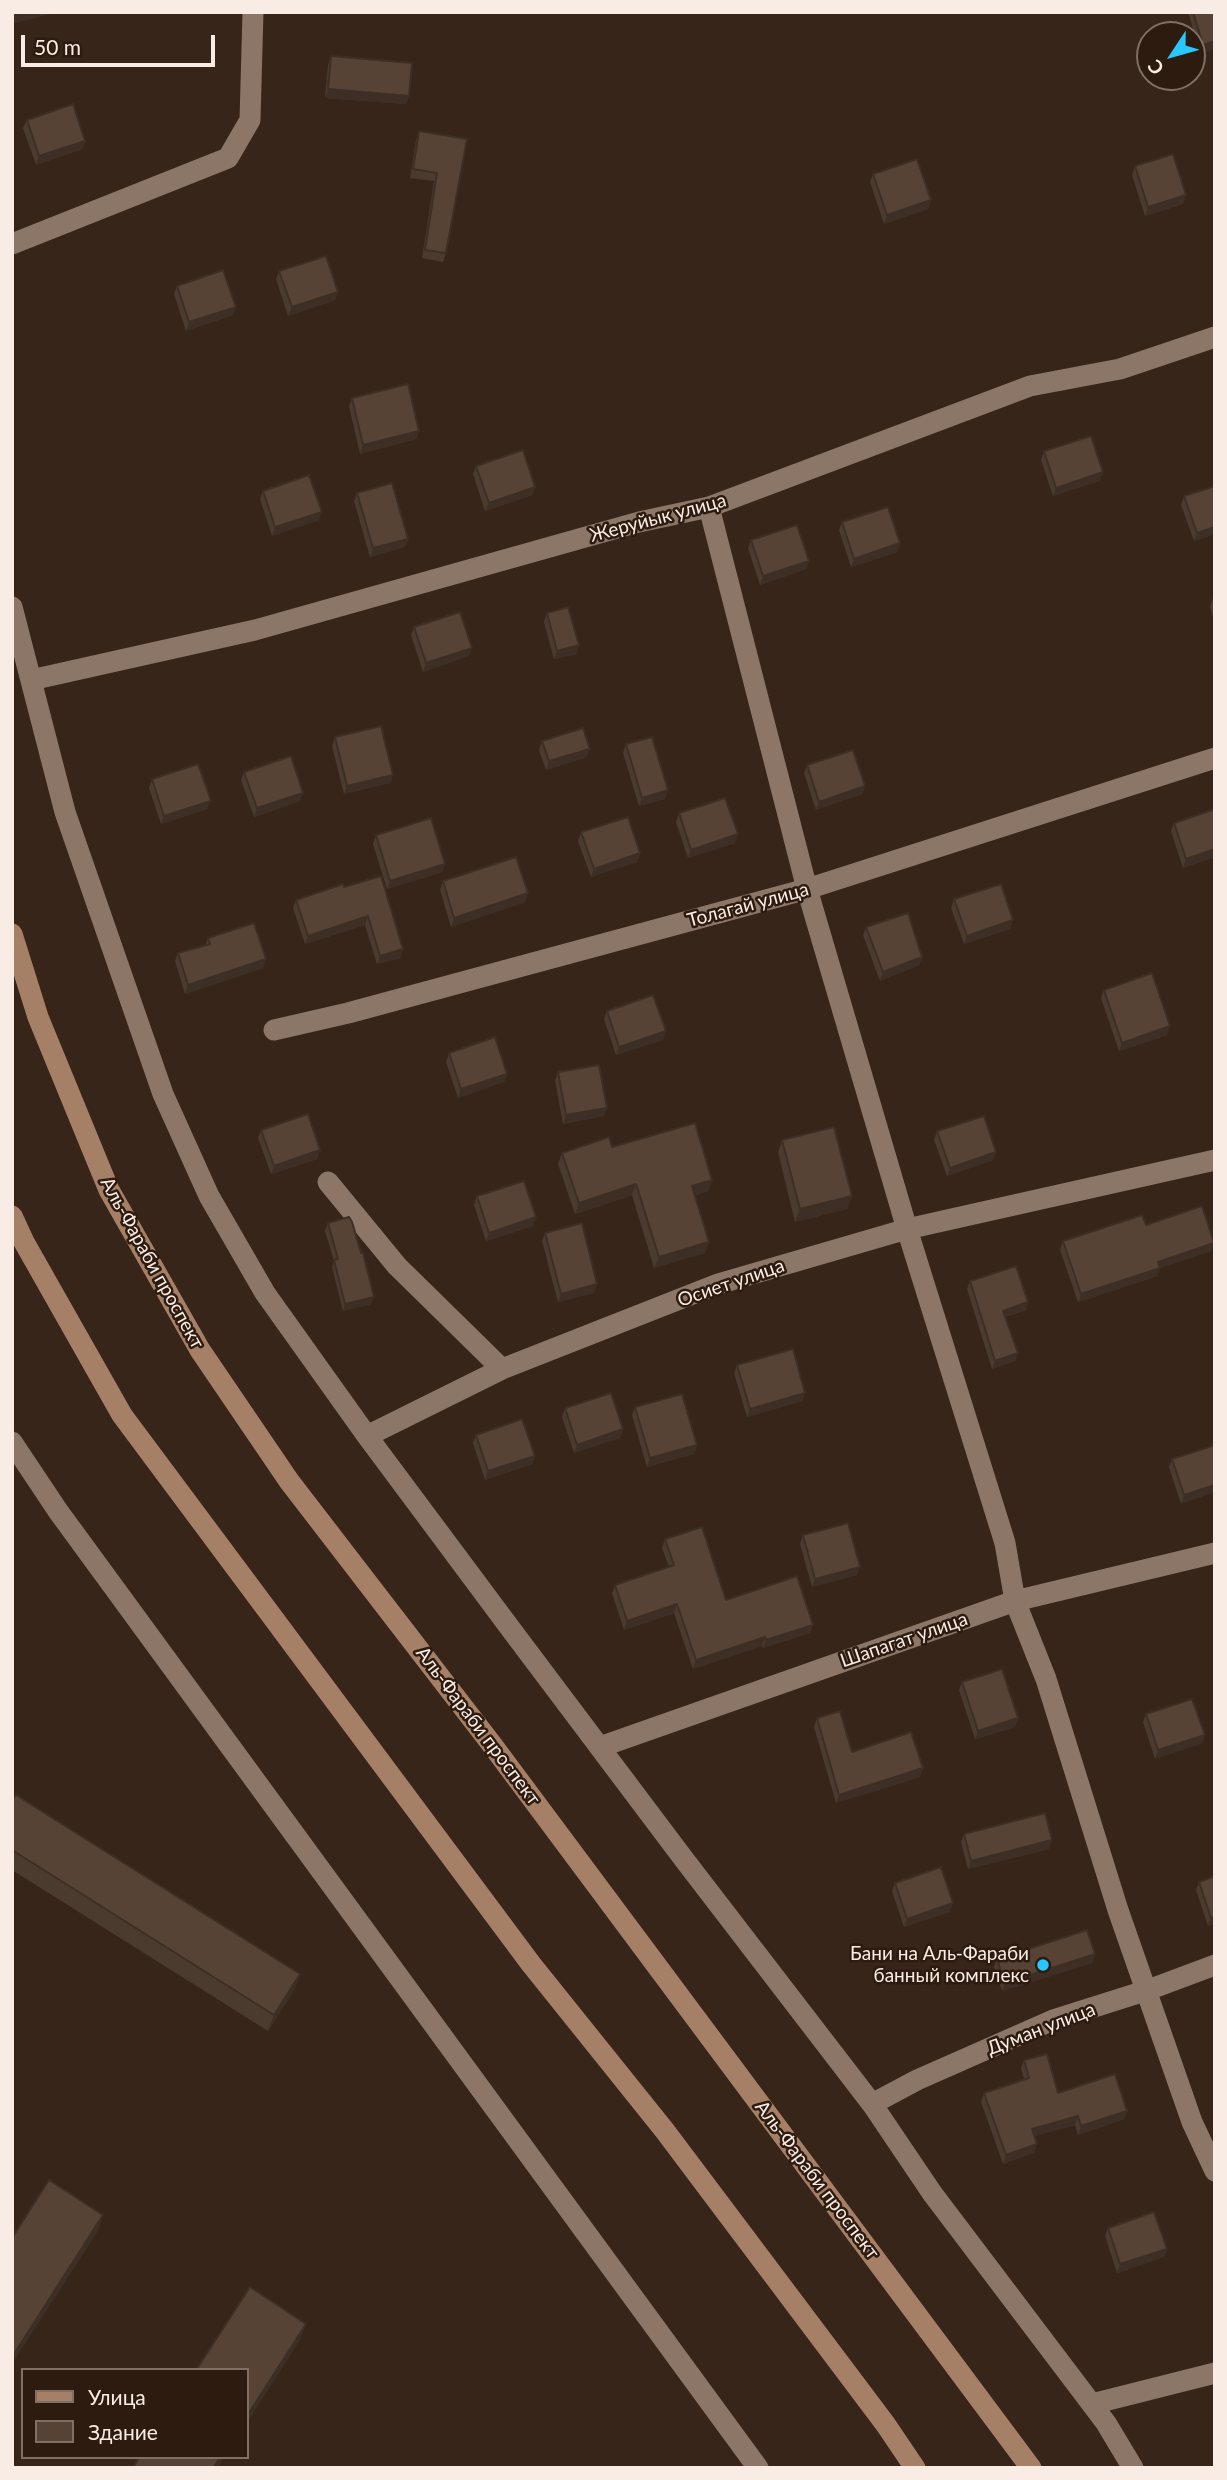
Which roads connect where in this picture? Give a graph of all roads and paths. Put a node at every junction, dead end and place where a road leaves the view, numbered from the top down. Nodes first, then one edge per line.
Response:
1 (253, 12) edge
2 (12, 244) edge
3 (1215, 337) edge
4 (709, 507) junction
5 (12, 607) edge
6 (31, 680) junction
7 (1215, 758) edge
8 (807, 889) junction
9 (12, 934) edge
10 (274, 1030) dead end
11 (1215, 1160) edge
12 (328, 1182) dead end
13 (12, 1216) edge
14 (906, 1229) junction
15 (502, 1369) junction
16 (367, 1436) junction
17 (12, 1442) edge
18 (1215, 1553) edge
19 (1015, 1601) junction
20 (600, 1747) junction
21 (1215, 1965) edge
22 (1148, 1990) junction
23 (872, 2104) junction
24 (1215, 2171) edge
25 (1215, 2373) edge
26 (1092, 2404) junction
27 (758, 2468) edge
28 (915, 2468) edge
29 (1031, 2468) edge
30 (1133, 2468) edge

1 - 2 street
3 - 4 street, Жеруйык улица
4 - 6 street, Жеруйык улица
4 - 8 street
5 - 6 street
6 - 16 street
7 - 8 street, Толагай улица
8 - 10 street, Толагай улица
8 - 14 street
9 - 29 street, Аль-Фараби проспект
11 - 14 street, Осиет улица
12 - 15 street
13 - 28 street
14 - 15 street, Осиет улица
14 - 19 street
15 - 16 street, Осиет улица
16 - 20 street
17 - 27 street
18 - 19 street, Шапагат улица
19 - 20 street, Шапагат улица
19 - 22 street
20 - 23 street
21 - 22 street, Думан улица
22 - 23 street, Думан улица
22 - 24 street
23 - 26 street
25 - 26 street
26 - 30 street

